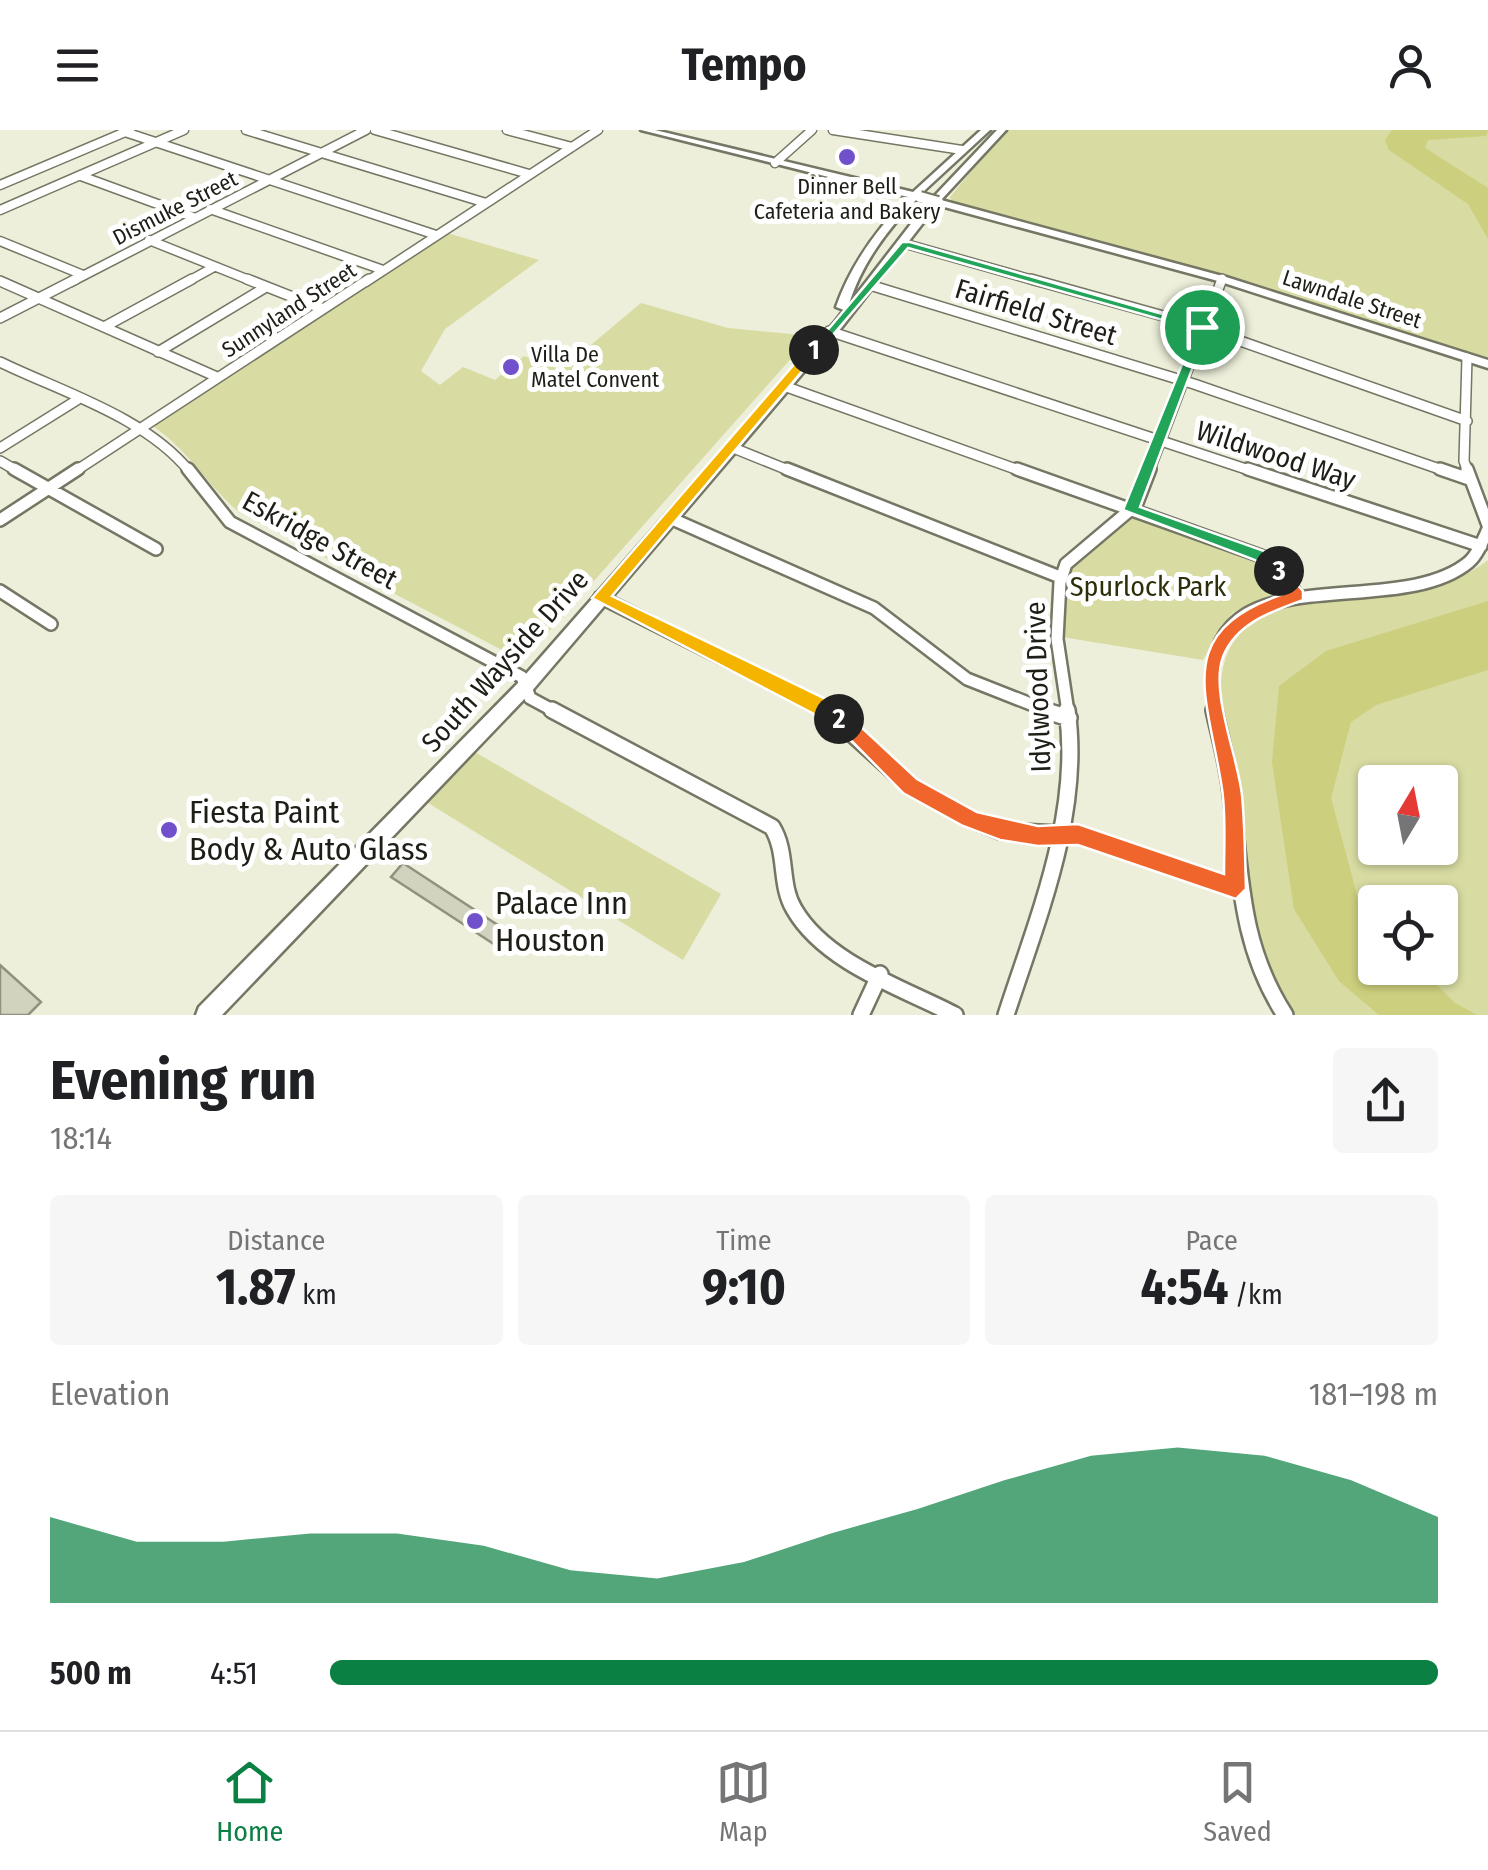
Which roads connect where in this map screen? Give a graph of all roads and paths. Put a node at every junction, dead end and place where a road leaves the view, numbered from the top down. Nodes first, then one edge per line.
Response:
1 (184, 130) edge
2 (246, 130) edge
3 (366, 130) edge
4 (375, 130) edge
5 (507, 130) edge
6 (598, 130) edge
7 (645, 130) edge
8 (812, 130) edge
9 (833, 130) edge
10 (986, 130) edge
11 (994, 130) edge
12 (1004, 130) edge
13 (128, 131) edge
14 (156, 142) junction
15 (572, 147) junction
16 (962, 150) junction
17 (318, 153) junction
18 (776, 163) junction
19 (529, 174) junction
20 (80, 176) junction
21 (268, 180) junction
22 (0, 185) edge
23 (915, 198) junction
24 (486, 203) junction
25 (939, 204) junction
26 (210, 209) junction
27 (0, 210) edge
28 (193, 217) junction
29 (436, 235) junction
30 (149, 240) junction
31 (0, 241) edge
32 (906, 244) junction
33 (214, 267) junction
34 (383, 270) junction
35 (83, 274) junction
36 (1222, 279) junction
37 (0, 280) edge
38 (873, 286) junction
39 (266, 287) junction
40 (38, 298) junction
41 (322, 308) junction
42 (847, 308) junction
43 (0, 318) edge
44 (104, 327) junction
45 (1202, 327) junction
46 (829, 331) junction
47 (158, 352) junction
48 (1467, 358) junction
49 (0, 362) edge
50 (1488, 364) edge
51 (217, 378) junction
52 (1183, 380) junction
53 (784, 386) junction
54 (78, 400) junction
55 (1467, 421) junction
56 (140, 430) junction
57 (1160, 440) junction
58 (731, 447) junction
59 (0, 448) edge
60 (0, 461) edge
61 (1470, 479) junction
62 (49, 488) junction
63 (1131, 510) junction
64 (670, 518) junction
65 (0, 520) edge
66 (1488, 527) edge
67 (1480, 546) junction
68 (156, 549) dead end
69 (1060, 577) junction
70 (0, 591) edge
71 (1298, 596) junction
72 (600, 598) junction
73 (51, 624) dead end
74 (526, 686) junction
75 (1069, 718) junction
76 (1058, 835) junction
77 (1236, 889) junction
78 (880, 974) junction
79 (207, 1015) edge
80 (861, 1015) edge
81 (955, 1015) edge
82 (1006, 1015) edge
83 (1285, 1015) edge

1 - 14 street
2 - 17 street
3 - 17 street, Dismuke Street
4 - 19 street
5 - 15 street
6 - 15 street, Sunnyland Street
7 - 18 main road, Lawndale Street
8 - 18 street
9 - 16 street
10 - 16 main road
11 - 42 main road, South Wayside Drive
12 - 25 main road
12 - 42 main road, South Wayside Drive
13 - 14 street
13 - 22 street
14 - 20 street
14 - 21 street
15 - 19 street, Sunnyland Street
16 - 23 main road
17 - 21 street, Dismuke Street
17 - 24 street
18 - 23 main road, Lawndale Street
19 - 24 street, Sunnyland Street
20 - 27 street
20 - 28 street
21 - 26 street, Dismuke Street
21 - 29 street
23 - 25 main road, Lawndale Street, bridge
23 - 42 main road
24 - 29 street, Sunnyland Street
25 - 32 main road
25 - 36 main road, Lawndale Street
26 - 28 street, Dismuke Street
26 - 34 street
28 - 30 street, Dismuke Street
29 - 34 street, Sunnyland Street
30 - 33 street
30 - 35 street, Dismuke Street
31 - 35 street
32 - 38 main road
32 - 45 street
33 - 39 street
33 - 44 street
34 - 41 street, Sunnyland Street
35 - 40 street, Dismuke Street
36 - 45 street, Idylwood Drive
36 - 48 main road, Lawndale Street
37 - 40 street
38 - 42 main road
38 - 52 street, Fairfield Street
39 - 41 street
39 - 47 street
40 - 43 street, Dismuke Street
40 - 44 street
41 - 51 street, Sunnyland Street
42 - 46 main road, South Wayside Drive
44 - 47 street
45 - 52 street, Idylwood Drive
45 - 55 street
46 - 53 main road, South Wayside Drive
46 - 57 street, Wildwood Way
47 - 51 street
48 - 50 main road, Lawndale Street
48 - 55 street
49 - 54 street, Eskridge Street
51 - 56 street, Sunnyland Street
52 - 57 street, Idylwood Drive
52 - 61 street, Fairfield Street
53 - 58 main road, South Wayside Drive
53 - 63 street
54 - 56 street, Eskridge Street
54 - 59 street
55 - 61 street
56 - 62 street, Sunnyland Street
56 - 74 street, Eskridge Street
57 - 63 street, Idylwood Drive
57 - 67 street, Wildwood Way
58 - 64 main road, South Wayside Drive
58 - 69 street
60 - 62 street
61 - 66 street
62 - 65 street, Sunnyland Street
62 - 68 street
63 - 69 street, Idylwood Drive
63 - 71 street
64 - 72 main road, South Wayside Drive
64 - 75 street
66 - 67 street
67 - 71 street
69 - 75 street, Idylwood Drive
70 - 73 street
71 - 77 street
72 - 74 main road, South Wayside Drive
72 - 76 street
74 - 78 street, Eskridge Street
74 - 79 main road, South Wayside Drive
75 - 76 street, Idylwood Drive
76 - 77 street
76 - 82 street, Idylwood Drive
77 - 83 street
78 - 80 street
78 - 81 street, Eskridge Street

